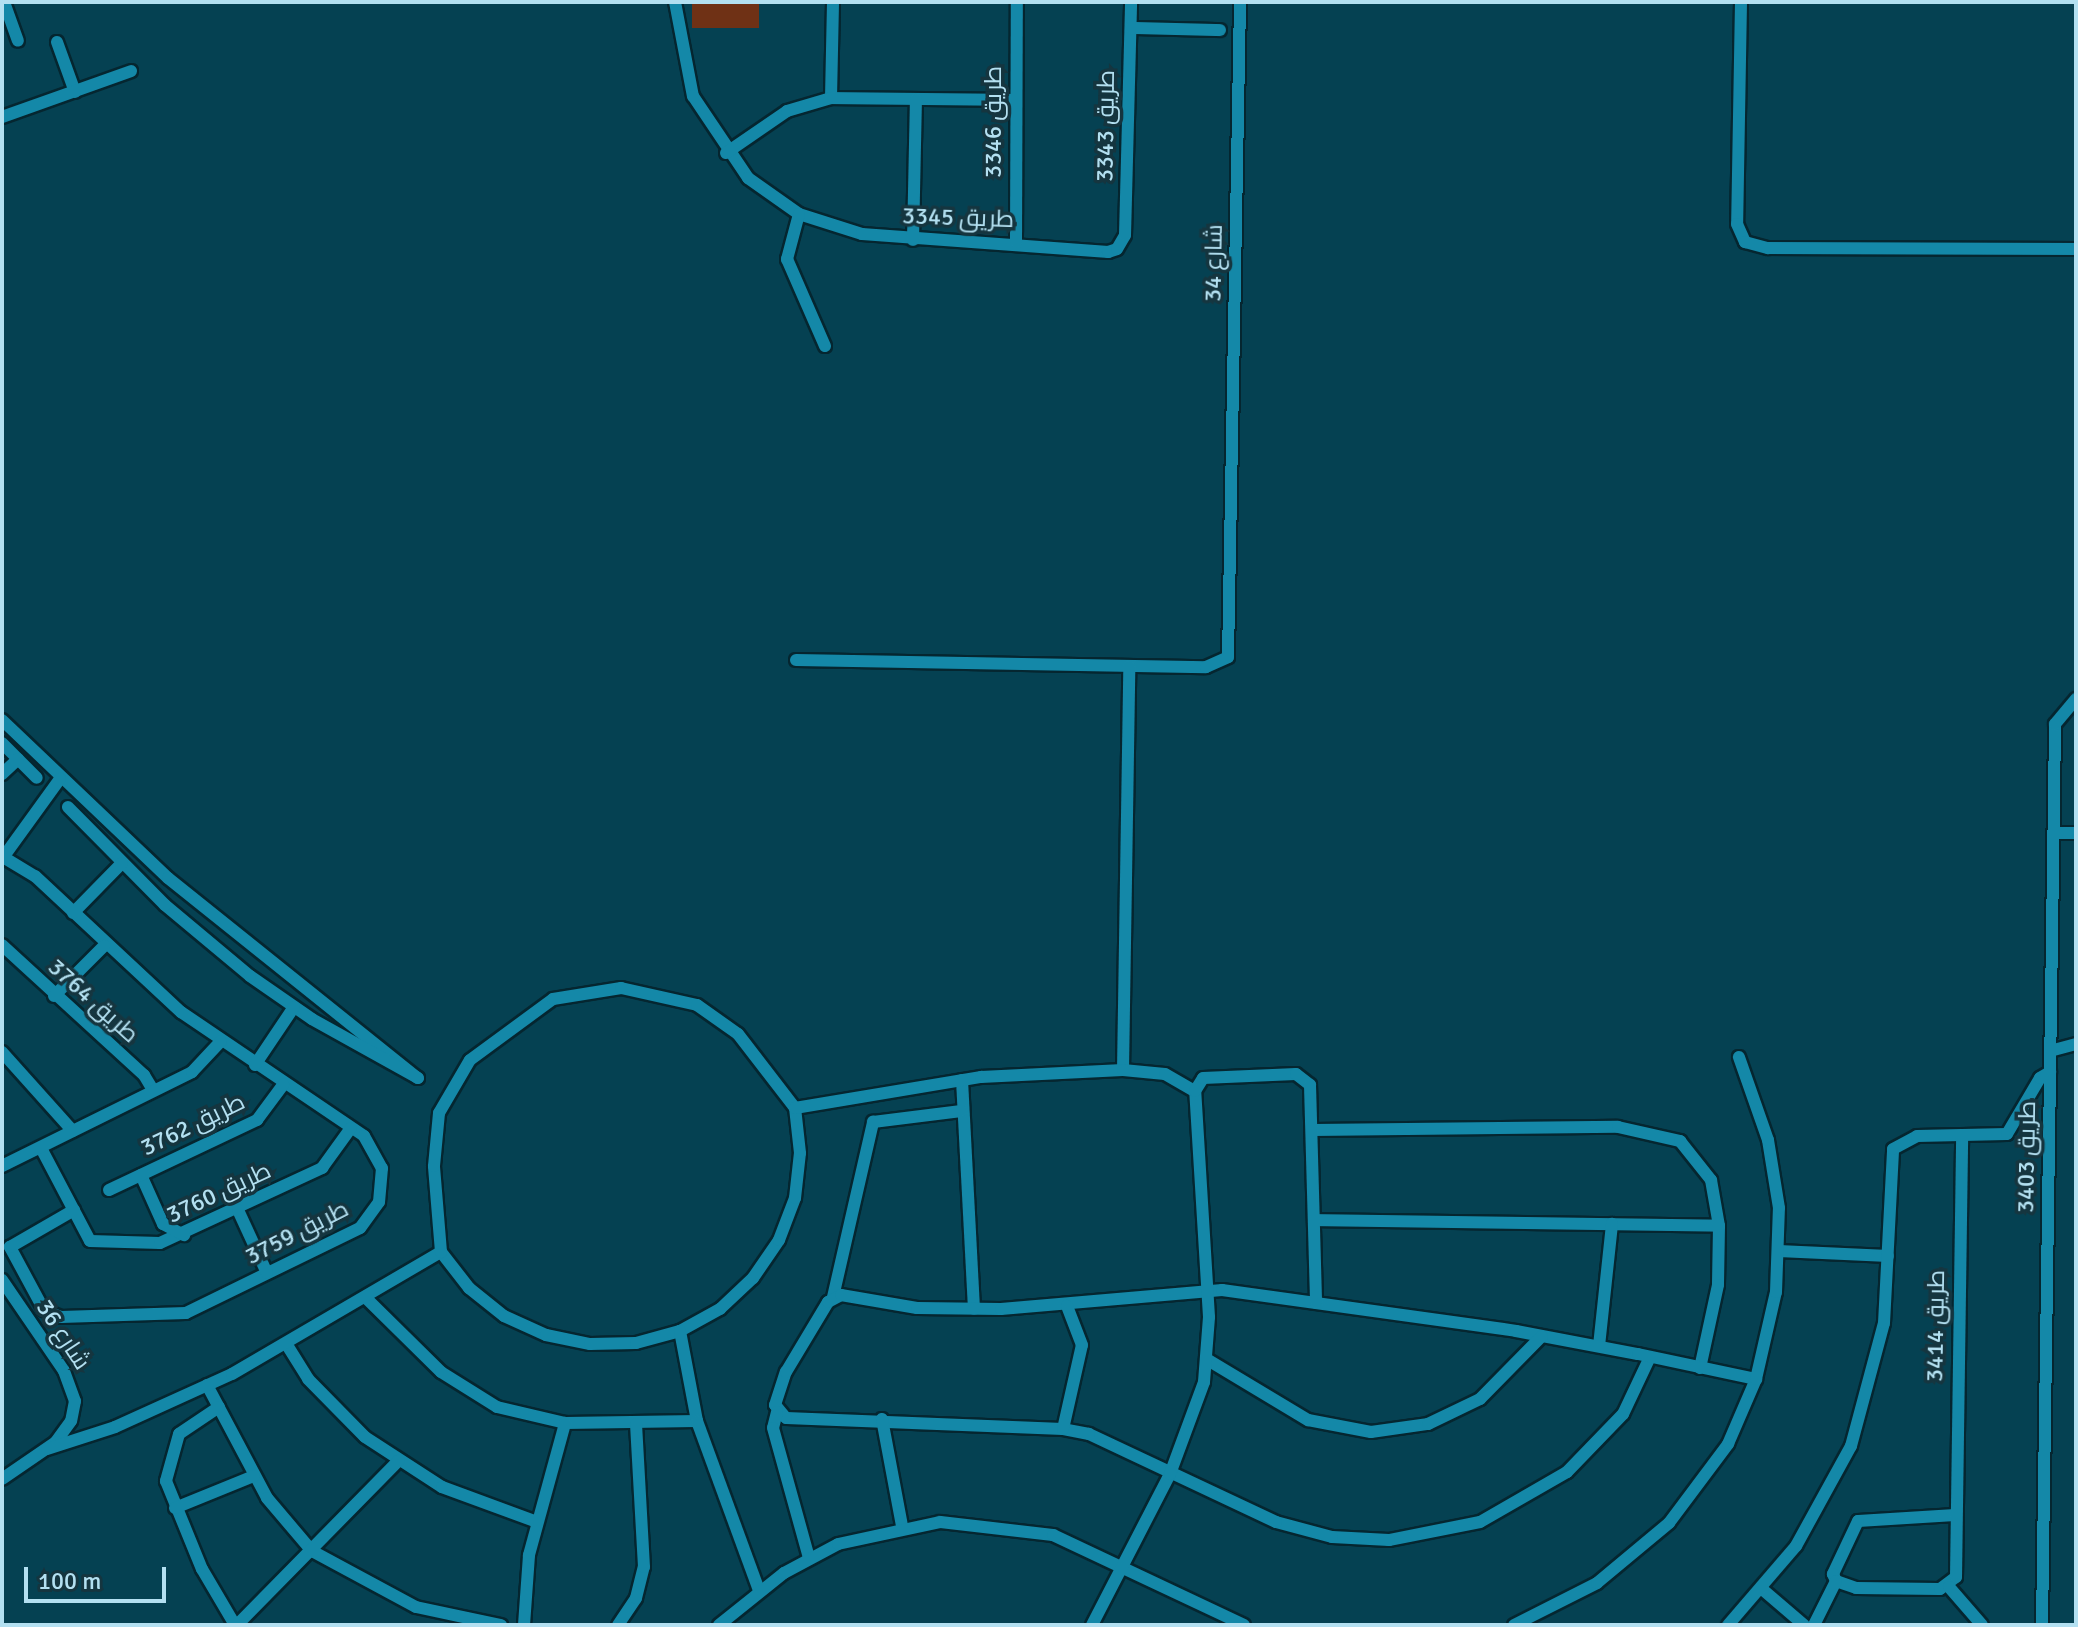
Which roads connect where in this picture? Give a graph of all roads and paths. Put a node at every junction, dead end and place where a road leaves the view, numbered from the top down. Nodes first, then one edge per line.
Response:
1 (4, 2) edge
2 (675, 2) edge
3 (833, 2) edge
4 (1017, 2) edge
5 (1131, 2) edge
6 (1240, 2) edge
7 (1741, 2) edge
8 (1131, 28) junction
9 (1220, 30) dead end
10 (18, 41) dead end
11 (57, 42) dead end
12 (131, 71) dead end
13 (75, 92) junction
14 (831, 98) junction
15 (916, 99) junction
16 (1016, 100) junction
17 (2, 117) edge
18 (726, 153) junction
19 (799, 214) junction
20 (913, 240) junction
21 (1016, 242) junction
22 (1117, 249) joint
23 (2076, 249) edge
24 (825, 346) dead end
25 (796, 660) dead end
26 (1129, 666) junction
27 (2076, 699) edge
28 (2, 720) edge
29 (2, 743) edge
30 (18, 759) junction
31 (2, 774) edge
32 (37, 778) dead end
33 (60, 779) junction
34 (68, 807) dead end
35 (2053, 833) junction
36 (2076, 833) edge
37 (2, 858) edge
38 (122, 863) junction
39 (73, 913) junction
40 (2, 945) edge
41 (104, 946) junction
42 (54, 996) junction
43 (294, 1007) junction
44 (2051, 1029) junction
45 (2076, 1038) edge
46 (221, 1041) junction
47 (2076, 1044) edge
48 (2050, 1051) junction
49 (2, 1052) edge
50 (1739, 1057) dead end
51 (255, 1065) junction
52 (1123, 1070) junction
53 (2050, 1072) junction
54 (962, 1080) junction
55 (283, 1085) junction
56 (153, 1090) junction
57 (1195, 1091) junction
58 (795, 1108) junction
59 (961, 1111) junction
60 (351, 1128) junction
61 (1312, 1130) junction
62 (73, 1131) junction
63 (1962, 1137) junction
64 (41, 1148) junction
65 (2, 1166) edge
66 (141, 1175) junction
67 (109, 1190) dead end
68 (74, 1210) junction
69 (238, 1210) junction
70 (1314, 1220) junction
71 (163, 1224) junction
72 (1612, 1224) junction
73 (1719, 1226) junction
74 (184, 1235) junction
75 (154, 1243) junction
76 (1779, 1251) junction
77 (441, 1252) junction
78 (1888, 1256) junction
79 (267, 1273) junction
80 (2, 1280) edge
81 (1207, 1289) junction
82 (833, 1297) junction
83 (367, 1299) junction
84 (1316, 1303) junction
85 (1067, 1306) junction
86 (974, 1309) junction
87 (680, 1331) junction
88 (1542, 1336) junction
89 (287, 1345) junction
90 (1599, 1346) junction
91 (1650, 1357) junction
92 (1208, 1360) junction
93 (1700, 1368) junction
94 (1756, 1379) junction
95 (207, 1385) junction
96 (219, 1407) junction
97 (777, 1412) junction
98 (882, 1419) junction
99 (697, 1421) junction
100 (565, 1423) junction
101 (636, 1424) junction
102 (1063, 1429) junction
103 (47, 1449) junction
104 (399, 1460) junction
105 (1170, 1474) junction
106 (254, 1476) junction
107 (2, 1479) edge
108 (175, 1508) junction
109 (1955, 1515) junction
110 (537, 1522) junction
111 (902, 1526) junction
112 (312, 1551) junction
113 (809, 1558) junction
114 (1123, 1565) junction
115 (1836, 1581) junction
116 (1949, 1587) junction
117 (1762, 1589) junction
118 (759, 1590) junction
119 (236, 1625) edge
120 (501, 1625) edge
121 (524, 1625) edge
122 (618, 1625) edge
123 (719, 1625) edge
124 (1092, 1625) edge
125 (1244, 1625) edge
126 (1514, 1625) edge
127 (1728, 1625) edge
128 (1804, 1625) edge
129 (1814, 1625) edge
130 (1982, 1625) edge
131 (2042, 1625) edge

1 - 10 street
2 - 18 street, طريق 3345
3 - 14 street
4 - 16 street, طريق 3346
5 - 8 street, طريق 3343
6 - 26 street, شارع 34
7 - 23 street
8 - 9 street
8 - 22 street, طريق 3343
11 - 13 street
12 - 13 street
13 - 17 street
14 - 15 street
14 - 18 street
15 - 16 street
15 - 20 street
16 - 21 street, طريق 3346
18 - 19 street, طريق 3345
19 - 20 street, طريق 3345
19 - 24 street
20 - 21 street, طريق 3345
21 - 22 street, طريق 3345
25 - 26 street
26 - 52 street
27 - 35 street, طريق 3403
28 - 33 street
29 - 30 street
30 - 31 street
30 - 32 street
33 - 37 street
33 - 43 street
34 - 38 street
35 - 36 street
35 - 44 street, طريق 3403
37 - 39 street, طريق 3759
38 - 39 street
38 - 43 street
39 - 41 street, طريق 3759
40 - 42 street, طريق 3764
41 - 42 street
41 - 46 street, طريق 3759
42 - 56 street, طريق 3764
43 - 51 street
44 - 45 street
44 - 48 street, طريق 3403
46 - 51 street, طريق 3759
46 - 56 street
47 - 48 street
48 - 53 street, طريق 3403
49 - 62 street
50 - 76 street
51 - 55 street, طريق 3759
52 - 54 street
52 - 57 street
53 - 63 street
53 - 131 street, طريق 3403
54 - 58 street
54 - 59 street
55 - 60 street, طريق 3759
55 - 66 street, طريق 3762
56 - 62 street
57 - 61 street
57 - 81 street
58 - 77 street
58 - 87 street
59 - 82 street
59 - 86 street
60 - 69 street, طريق 3760
60 - 79 street, طريق 3759
61 - 70 street
61 - 73 street
62 - 64 street
63 - 78 street
63 - 109 street, طريق 3414
64 - 65 street
64 - 68 street, طريق 3760
66 - 67 street, طريق 3762
66 - 71 street
68 - 75 street, طريق 3760
68 - 79 street, طريق 3759
69 - 74 street, طريق 3760
69 - 79 street
70 - 72 street
70 - 84 street
71 - 74 street
71 - 75 street
72 - 73 street
72 - 90 street
73 - 93 street
74 - 75 street, طريق 3760
76 - 78 street
76 - 94 street
77 - 83 street
77 - 87 street
78 - 117 street
80 - 103 street, شارع 36
81 - 84 street
81 - 85 street
81 - 92 street
82 - 86 street
82 - 97 street
83 - 89 street
83 - 100 street
84 - 88 street
85 - 86 street
85 - 102 street
87 - 99 street
88 - 90 street
88 - 92 street
89 - 95 street
89 - 104 street
90 - 91 street
91 - 93 street
91 - 105 street
92 - 105 street
93 - 94 street
94 - 126 street
95 - 96 street
95 - 103 street
96 - 106 street
96 - 108 street
97 - 98 street
97 - 113 street
98 - 102 street
98 - 111 street
99 - 101 street
99 - 118 street
100 - 101 street
100 - 110 street
101 - 122 street
102 - 105 street
103 - 107 street, شارع 36
104 - 110 street
104 - 112 street
105 - 114 street
106 - 108 street
106 - 112 street
108 - 119 street
109 - 115 street
109 - 116 street, طريق 3414
110 - 121 street
111 - 113 street
111 - 114 street
112 - 119 street
112 - 120 street
113 - 118 street
114 - 124 street
114 - 125 street
115 - 116 street
115 - 129 street
116 - 130 street
117 - 127 street
117 - 128 street
118 - 123 street

